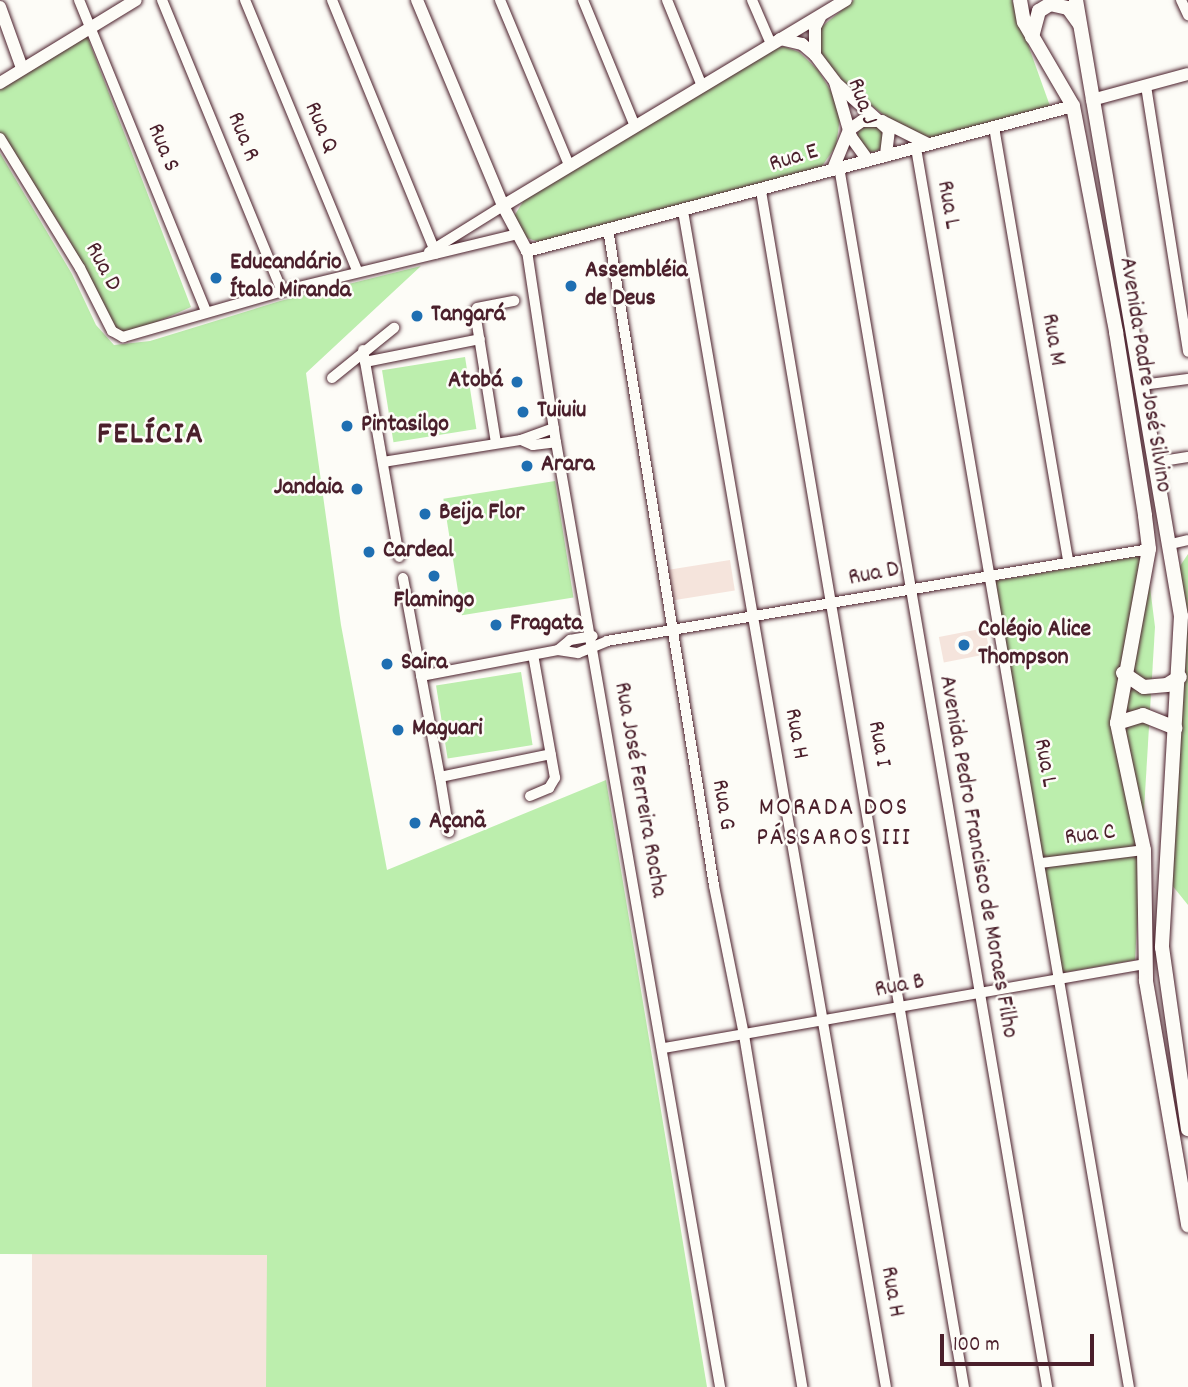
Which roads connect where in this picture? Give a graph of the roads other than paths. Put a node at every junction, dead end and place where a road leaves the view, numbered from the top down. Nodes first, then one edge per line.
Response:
1 (79, 0) edge
2 (136, 0) edge
3 (162, 0) edge
4 (245, 0) edge
5 (331, 0) edge
6 (417, 0) edge
7 (500, 0) edge
8 (583, 0) edge
9 (667, 0) edge
10 (752, 0) edge
11 (1020, 0) edge
12 (1076, 0) edge
13 (1181, 0) edge
14 (841, 1) edge
15 (0, 7) edge
16 (1188, 15) edge
17 (820, 17) junction
18 (1080, 24) junction
19 (89, 28) junction
20 (1032, 37) junction
21 (775, 42) junction
22 (815, 55) junction
23 (22, 68) junction
24 (1188, 74) edge
25 (835, 82) junction
26 (0, 83) edge
27 (702, 86) junction
28 (1146, 86) junction
29 (1092, 100) junction
30 (1073, 106) junction
31 (882, 121) junction
32 (635, 126) junction
33 (994, 127) junction
34 (849, 130) junction
35 (0, 138) edge
36 (922, 146) junction
37 (886, 156) junction
38 (868, 160) junction
39 (569, 165) junction
40 (836, 168) junction
41 (761, 191) junction
42 (502, 206) junction
43 (683, 211) junction
44 (608, 229) junction
45 (517, 234) junction
46 (527, 251) junction
47 (435, 252) junction
48 (357, 271) junction
49 (282, 291) junction
50 (514, 301) dead end
51 (206, 311) junction
52 (394, 328) dead end
53 (480, 339) junction
54 (363, 350) junction
55 (1188, 352) edge
56 (366, 362) junction
57 (332, 378) dead end
58 (1188, 379) edge
59 (1142, 385) junction
60 (554, 428) junction
61 (521, 440) junction
62 (556, 442) junction
63 (496, 443) junction
64 (1188, 457) edge
65 (383, 462) junction
66 (1156, 462) junction
67 (1188, 540) edge
68 (1171, 544) junction
69 (1149, 549) junction
70 (399, 557) dead end
71 (1068, 561) junction
72 (989, 575) junction
73 (403, 578) dead end
74 (911, 589) junction
75 (833, 604) junction
76 (753, 617) junction
77 (674, 630) junction
78 (590, 634) junction
79 (607, 641) junction
80 (558, 650) junction
81 (592, 650) junction
82 (533, 654) junction
83 (1123, 673) junction
84 (421, 676) junction
85 (1180, 677) junction
86 (1117, 723) junction
87 (1175, 728) junction
88 (551, 754) junction
89 (440, 777) junction
90 (530, 796) dead end
91 (449, 832) dead end
92 (1144, 850) junction
93 (1041, 863) junction
94 (1144, 964) junction
95 (1059, 979) junction
96 (979, 993) junction
97 (902, 1008) junction
98 (823, 1022) junction
99 (744, 1035) junction
100 (664, 1048) junction
101 (1188, 1129) edge
102 (1188, 1226) edge
103 (720, 1387) edge
104 (802, 1387) edge
105 (886, 1387) edge
106 (964, 1387) edge
107 (1047, 1387) edge
108 (1129, 1387) edge

1 - 19 street, Rua S
2 - 19 street
3 - 49 street, Rua R
4 - 48 street, Rua Q
5 - 47 street
6 - 42 street, Rua José Ferreira Rocha
7 - 39 street
8 - 32 street
9 - 27 street
10 - 21 street
11 - 20 main road, Avenida Padre José Silvino
12 - 18 main road, Avenida Padre José Silvino
13 - 16 street
14 - 17 street
15 - 23 street
17 - 21 street
17 - 22 street
18 - 20 main road
18 - 29 main road, Avenida Padre José Silvino
19 - 23 street
19 - 51 street, Rua S
20 - 30 main road, Avenida Padre José Silvino
21 - 22 street, Rua J
21 - 27 street
22 - 25 street, Rua J
23 - 26 street
24 - 28 street
25 - 31 street
25 - 34 street, Rua J
27 - 32 street
28 - 29 street
28 - 55 street
29 - 59 main road, Avenida Padre José Silvino
30 - 33 street, Rua E
30 - 69 main road, Avenida Padre José Silvino
31 - 34 street
31 - 36 street
31 - 37 street
32 - 39 street
33 - 36 street, Rua E
33 - 71 street, Rua M
34 - 38 street, Rua J
34 - 40 street
35 - 51 street, Rua D
36 - 37 street, Rua E
36 - 72 street, Rua L
37 - 38 street, Rua E
38 - 40 street, Rua E
39 - 42 street
40 - 41 street, Rua E
40 - 74 street, Avenida Pedro Francisco de Moraes Filho
41 - 43 street, Rua E
41 - 75 street, Rua I
42 - 45 street, Rua José Ferreira Rocha
42 - 47 street
43 - 44 street, Rua E
43 - 76 street, Rua H
44 - 46 street, Rua E
44 - 77 street, Rua G
45 - 46 street, Rua José Ferreira Rocha
45 - 47 street
46 - 60 street, Rua José Ferreira Rocha
47 - 48 street
48 - 49 street
49 - 51 street
50 - 53 street
52 - 54 street
53 - 56 street
53 - 63 street
54 - 56 street
54 - 57 street
56 - 65 street
58 - 59 street
59 - 66 main road, Avenida Padre José Silvino
60 - 61 street
60 - 62 street, Rua José Ferreira Rocha
61 - 62 street
61 - 63 street
62 - 78 street, Rua José Ferreira Rocha
63 - 65 street
64 - 66 street
65 - 70 street
66 - 68 main road, Avenida Padre José Silvino
67 - 68 street
68 - 85 main road, Avenida Padre José Silvino
69 - 71 street, Rua D
69 - 83 main road, Avenida Padre José Silvino
71 - 72 street, Rua D
72 - 74 street, Rua D
72 - 93 street, Rua L
73 - 84 street
74 - 75 street, Rua D
74 - 96 street, Avenida Pedro Francisco de Moraes Filho
75 - 76 street, Rua D
75 - 97 street, Rua I
76 - 77 street, Rua D
76 - 98 street, Rua H
77 - 79 street, Rua D
77 - 99 street, Rua G
78 - 79 street
78 - 80 street
78 - 81 street, Rua José Ferreira Rocha
79 - 81 street, Rua D
80 - 81 street
80 - 82 street
81 - 100 street, Rua José Ferreira Rocha
82 - 84 street
82 - 88 street
83 - 85 main road
83 - 86 main road, Avenida Padre José Silvino
84 - 89 street
85 - 87 main road, Avenida Padre José Silvino
86 - 87 main road
86 - 92 main road, Avenida Padre José Silvino
87 - 101 main road, Avenida Padre José Silvino
88 - 89 street
88 - 90 street
89 - 91 street
92 - 93 street, Rua C
92 - 94 main road, Avenida Padre José Silvino
93 - 95 street, Rua L
94 - 95 street, Rua B
94 - 102 main road, Avenida Padre José Silvino
95 - 96 street, Rua B
95 - 108 street, Rua L
96 - 97 street, Rua B
96 - 107 street, Avenida Pedro Francisco de Moraes Filho
97 - 98 street, Rua B
97 - 106 street, Rua I
98 - 99 street, Rua B
98 - 105 street, Rua H
99 - 100 street, Rua B
99 - 104 street, Rua G
100 - 103 street, Rua José Ferreira Rocha

